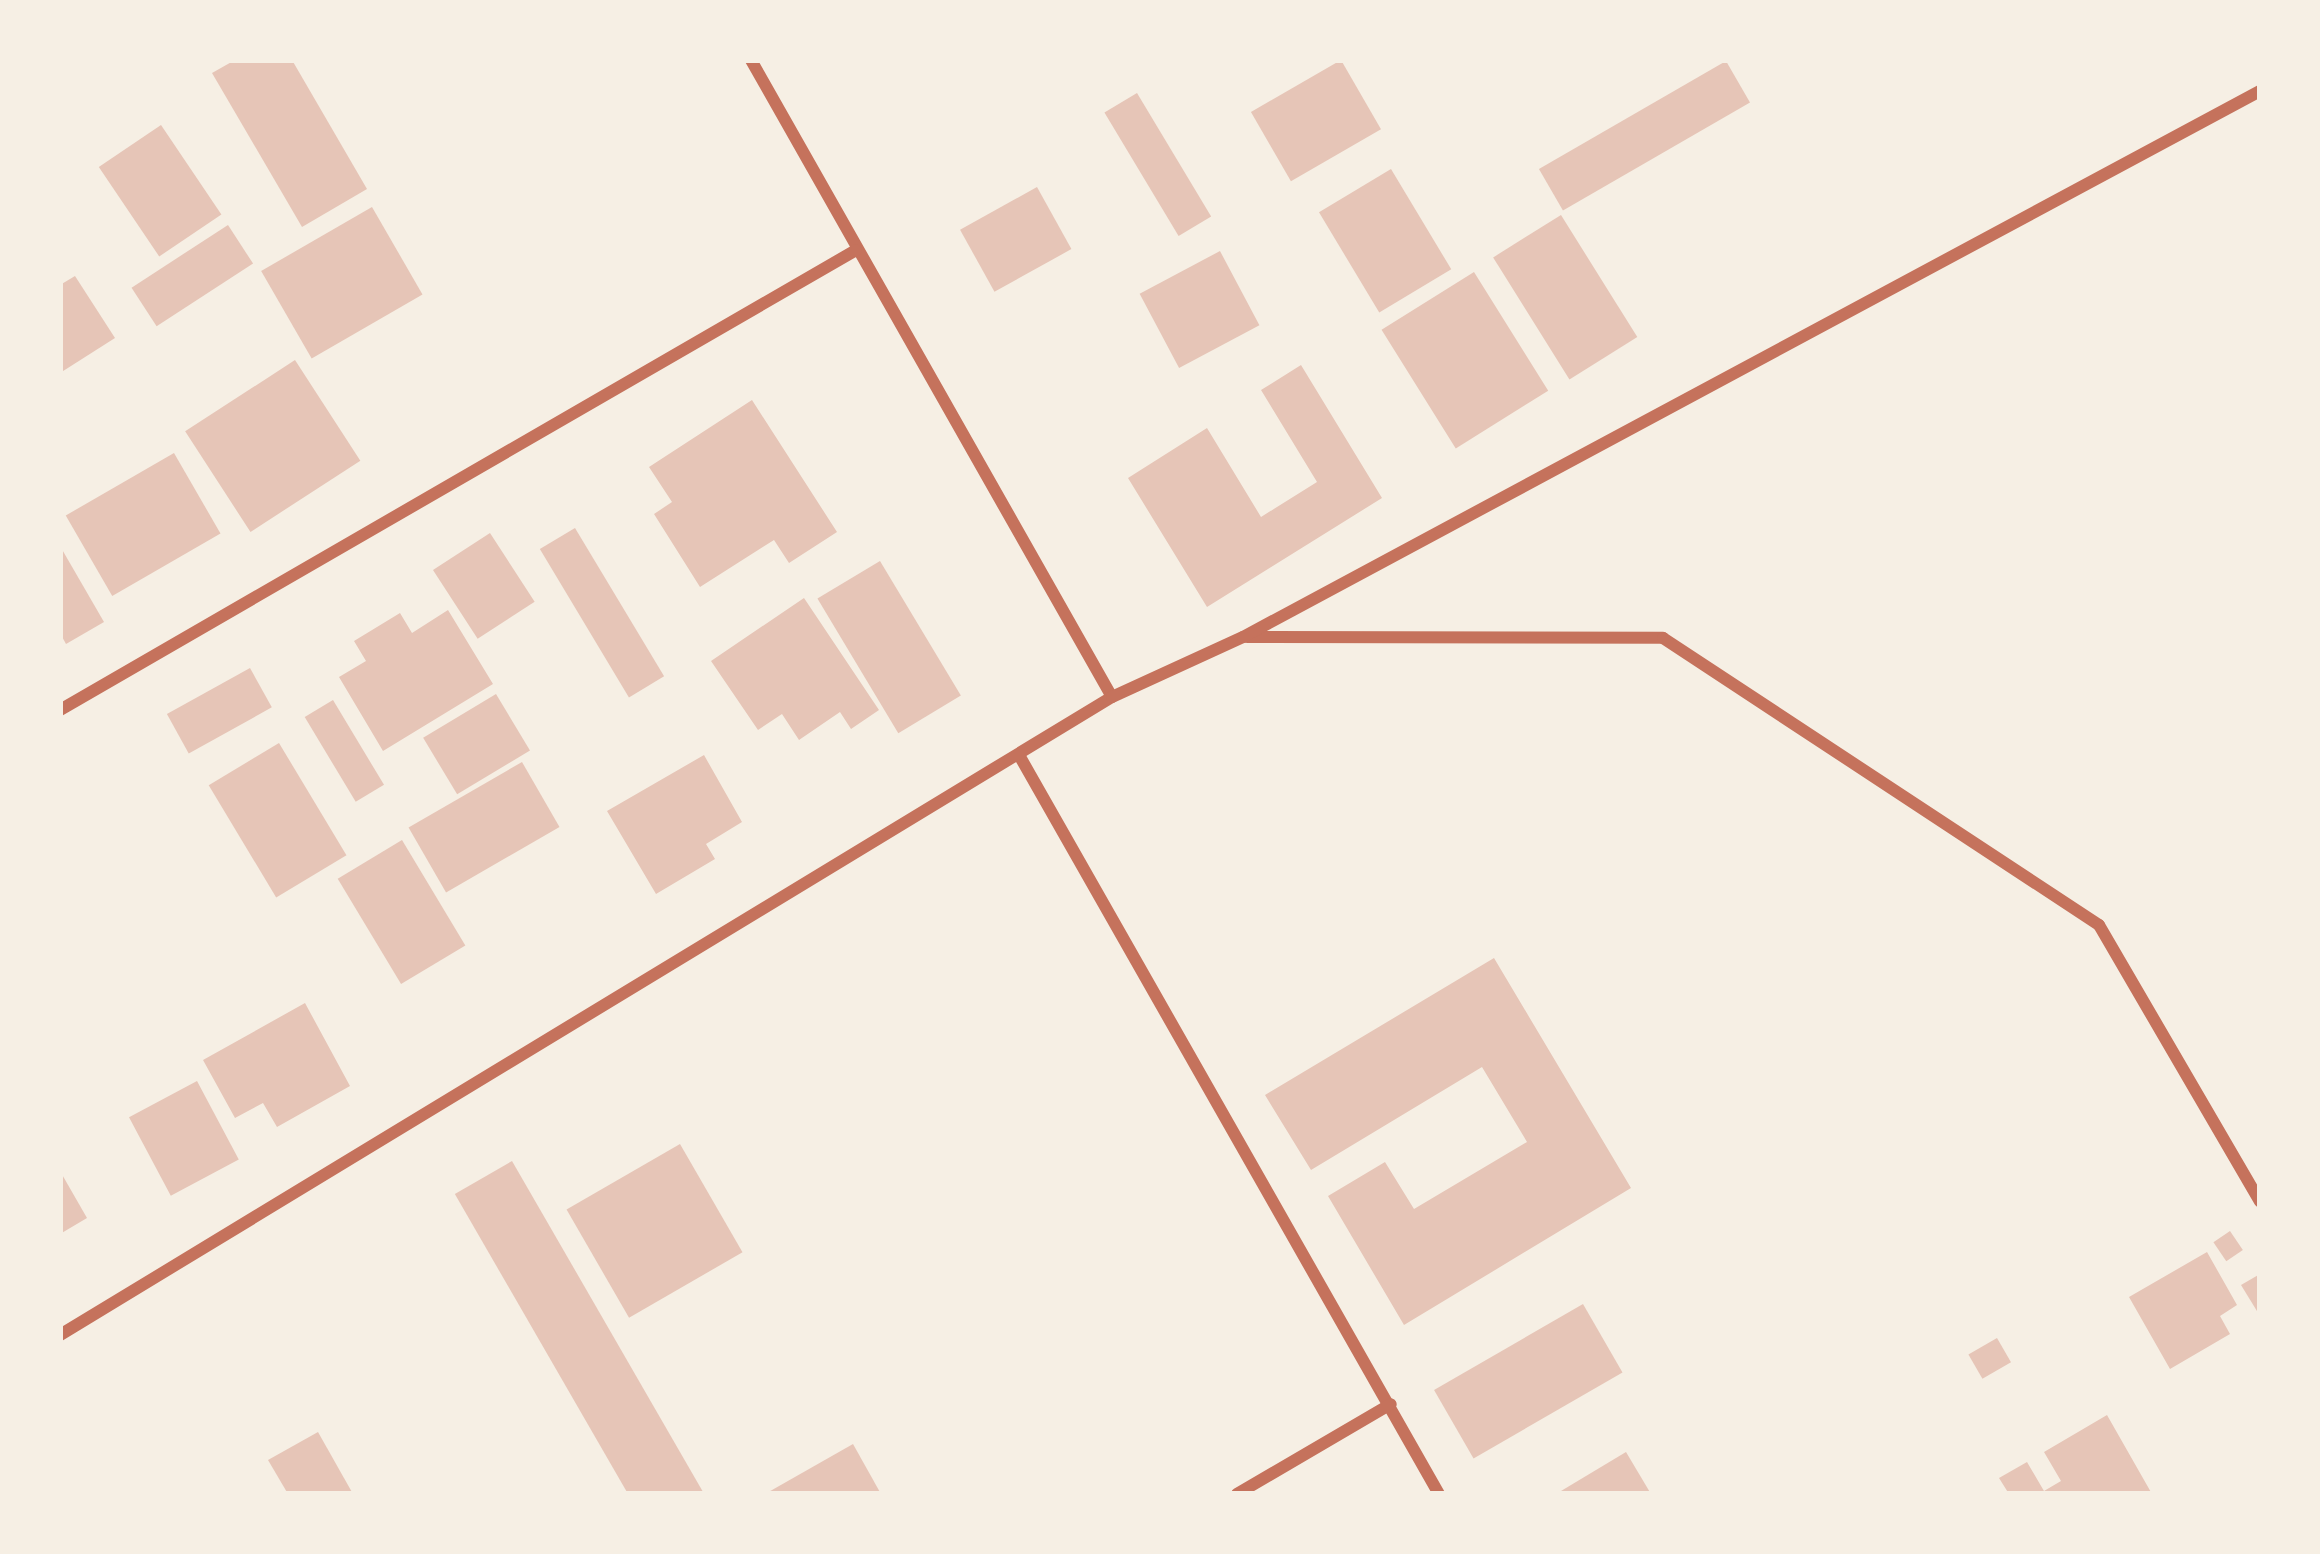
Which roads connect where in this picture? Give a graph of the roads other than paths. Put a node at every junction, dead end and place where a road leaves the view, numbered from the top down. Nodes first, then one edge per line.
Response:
1 (751, 60) edge
2 (2260, 91) edge
3 (856, 250) junction
4 (1243, 637) junction
5 (1112, 697) junction
6 (60, 710) edge
7 (1019, 755) junction
8 (2260, 1202) edge
9 (60, 1335) edge
10 (1391, 1404) junction
11 (1237, 1494) edge
12 (1439, 1494) edge

1 - 3 street
2 - 4 street
3 - 5 street
3 - 6 street
4 - 5 street
4 - 8 street
5 - 7 street
7 - 9 street
7 - 10 street
10 - 11 street
10 - 12 street

